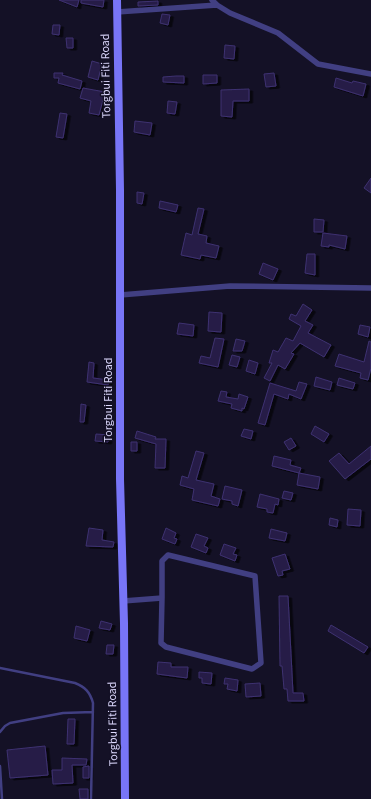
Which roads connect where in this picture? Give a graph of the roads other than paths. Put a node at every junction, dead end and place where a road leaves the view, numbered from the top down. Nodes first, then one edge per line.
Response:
1 (117, 0) edge
2 (212, 0) edge
3 (217, 5) junction
4 (117, 12) junction
5 (371, 74) edge
6 (371, 288) edge
7 (120, 295) junction
8 (162, 598) junction
9 (123, 601) junction
10 (0, 668) edge
11 (93, 712) junction
12 (0, 730) edge
13 (0, 766) edge
14 (2, 799) edge
15 (91, 799) edge
16 (125, 799) edge

1 - 4 street, Torgbui Fiti Road
2 - 3 street
3 - 4 street
3 - 5 street
4 - 7 street, Torgbui Fiti Road
6 - 7 street
7 - 9 street, Torgbui Fiti Road
8 - 8 street
8 - 9 street
9 - 16 street, Torgbui Fiti Road
10 - 11 lane
11 - 12 lane
11 - 15 lane
13 - 14 lane

